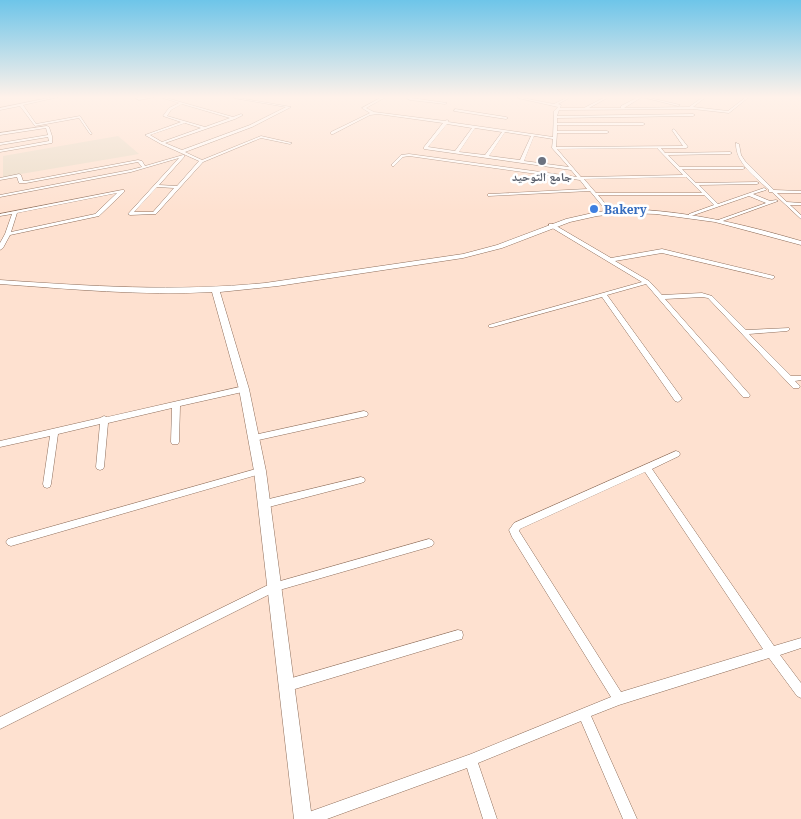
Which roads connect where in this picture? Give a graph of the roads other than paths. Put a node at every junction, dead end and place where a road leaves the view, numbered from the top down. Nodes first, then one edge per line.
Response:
1 (149, 135) edge
2 (184, 135) edge
3 (229, 135) edge
4 (434, 135) edge
5 (469, 135) edge
6 (501, 135) edge
7 (533, 135) edge
8 (534, 135) edge
9 (678, 135) edge
10 (50, 136) joint
11 (553, 138) joint
12 (162, 143) junction
13 (290, 143) dead end
14 (0, 144) edge
15 (737, 144) dead end
16 (554, 148) junction
17 (660, 149) dead end
18 (0, 151) edge
19 (456, 153) junction
20 (730, 153) dead end
21 (665, 154) junction
22 (183, 155) junction
23 (486, 157) junction
24 (202, 161) junction
25 (521, 162) junction
26 (393, 165) dead end
27 (116, 166) junction
28 (144, 167) junction
29 (679, 168) junction
30 (743, 168) dead end
31 (572, 169) junction
32 (88, 170) junction
33 (120, 173) junction
34 (687, 176) junction
35 (91, 178) junction
36 (579, 178) junction
37 (0, 179) edge
38 (757, 183) dead end
39 (696, 184) junction
40 (155, 186) junction
41 (178, 187) junction
42 (764, 189) dead end
43 (772, 191) junction
44 (592, 192) junction
45 (801, 192) edge
46 (705, 194) junction
47 (749, 194) junction
48 (490, 195) dead end
49 (0, 196) edge
50 (776, 201) dead end
51 (770, 203) junction
52 (784, 203) junction
53 (801, 204) edge
54 (718, 206) junction
55 (14, 212) junction
56 (611, 213) junction
57 (0, 215) edge
58 (691, 215) junction
59 (801, 218) edge
60 (720, 221) junction
61 (551, 225) junction
62 (8, 232) junction
63 (0, 233) edge
64 (801, 243) edge
65 (0, 248) edge
66 (611, 260) junction
67 (772, 277) dead end
68 (0, 282) edge
69 (647, 282) junction
70 (216, 291) junction
71 (604, 295) junction
72 (660, 297) junction
73 (550, 310) junction
74 (556, 318) dead end
75 (491, 326) dead end
76 (787, 329) dead end
77 (746, 332) junction
78 (801, 378) edge
79 (789, 379) junction
80 (796, 386) dead end
81 (244, 389) junction
82 (746, 396) dead end
83 (678, 399) dead end
84 (176, 404) junction
85 (364, 414) dead end
86 (104, 419) junction
87 (55, 431) junction
88 (254, 438) junction
89 (175, 442) dead end
90 (0, 444) edge
91 (676, 454) dead end
92 (100, 467) dead end
93 (647, 468) junction
94 (260, 471) junction
95 (361, 480) dead end
96 (47, 484) dead end
97 (265, 504) junction
98 (12, 542) dead end
99 (430, 543) dead end
100 (274, 587) junction
101 (458, 635) dead end
102 (801, 643) edge
103 (772, 654) junction
104 (286, 686) junction
105 (800, 689) edge
106 (618, 699) junction
107 (584, 714) junction
108 (0, 723) edge
109 (471, 760) junction
110 (302, 819) edge
111 (309, 819) edge
112 (490, 819) edge
113 (630, 819) edge

1 - 12 street
2 - 12 street
3 - 22 street
4 - 19 street
5 - 19 street
6 - 23 street
7 - 25 street
8 - 11 street
9 - 16 street
10 - 14 street
10 - 18 street
11 - 16 street
12 - 22 street
13 - 24 street
15 - 43 street
16 - 31 street
17 - 21 street
19 - 23 street
20 - 21 street
21 - 29 street
22 - 24 street
22 - 28 street
22 - 40 street
23 - 25 street
24 - 41 street
25 - 31 street
26 - 36 street
27 - 28 street
27 - 32 street
27 - 33 street
28 - 33 street
29 - 30 street
29 - 34 street
31 - 36 street
32 - 35 street
32 - 37 street
33 - 35 street
34 - 36 street
34 - 39 street
35 - 49 street
36 - 44 street
38 - 39 street
39 - 46 street
40 - 41 street
40 - 41 street
42 - 47 street
43 - 45 street
43 - 52 street
44 - 46 street
44 - 48 street
44 - 56 street
46 - 54 street
47 - 51 street
47 - 54 street
50 - 51 street
51 - 60 street
52 - 53 street
52 - 59 street
54 - 58 street
55 - 57 street
55 - 62 street
55 - 62 street
56 - 58 street
56 - 61 street
58 - 60 street
60 - 64 street
61 - 66 street
61 - 70 street
62 - 63 street
62 - 65 street
66 - 67 street
66 - 69 street
68 - 70 street
69 - 71 street
69 - 72 street
70 - 81 street
71 - 73 street
71 - 83 street
72 - 77 street
72 - 82 street
73 - 74 street
73 - 75 street
76 - 77 street
77 - 79 street
78 - 79 street
79 - 80 street
81 - 84 street
81 - 88 street
84 - 86 street
84 - 89 street
85 - 88 street
86 - 87 street
86 - 92 street
87 - 90 street
87 - 96 street
88 - 94 street
91 - 93 street
93 - 103 street
93 - 106 street
94 - 97 street
94 - 98 street
95 - 97 street
97 - 100 street
99 - 100 street
100 - 104 street
100 - 108 street
101 - 104 street
102 - 103 street
103 - 105 street
103 - 106 street
104 - 110 street
106 - 107 street
107 - 109 street
107 - 113 street
109 - 111 street
109 - 112 street

